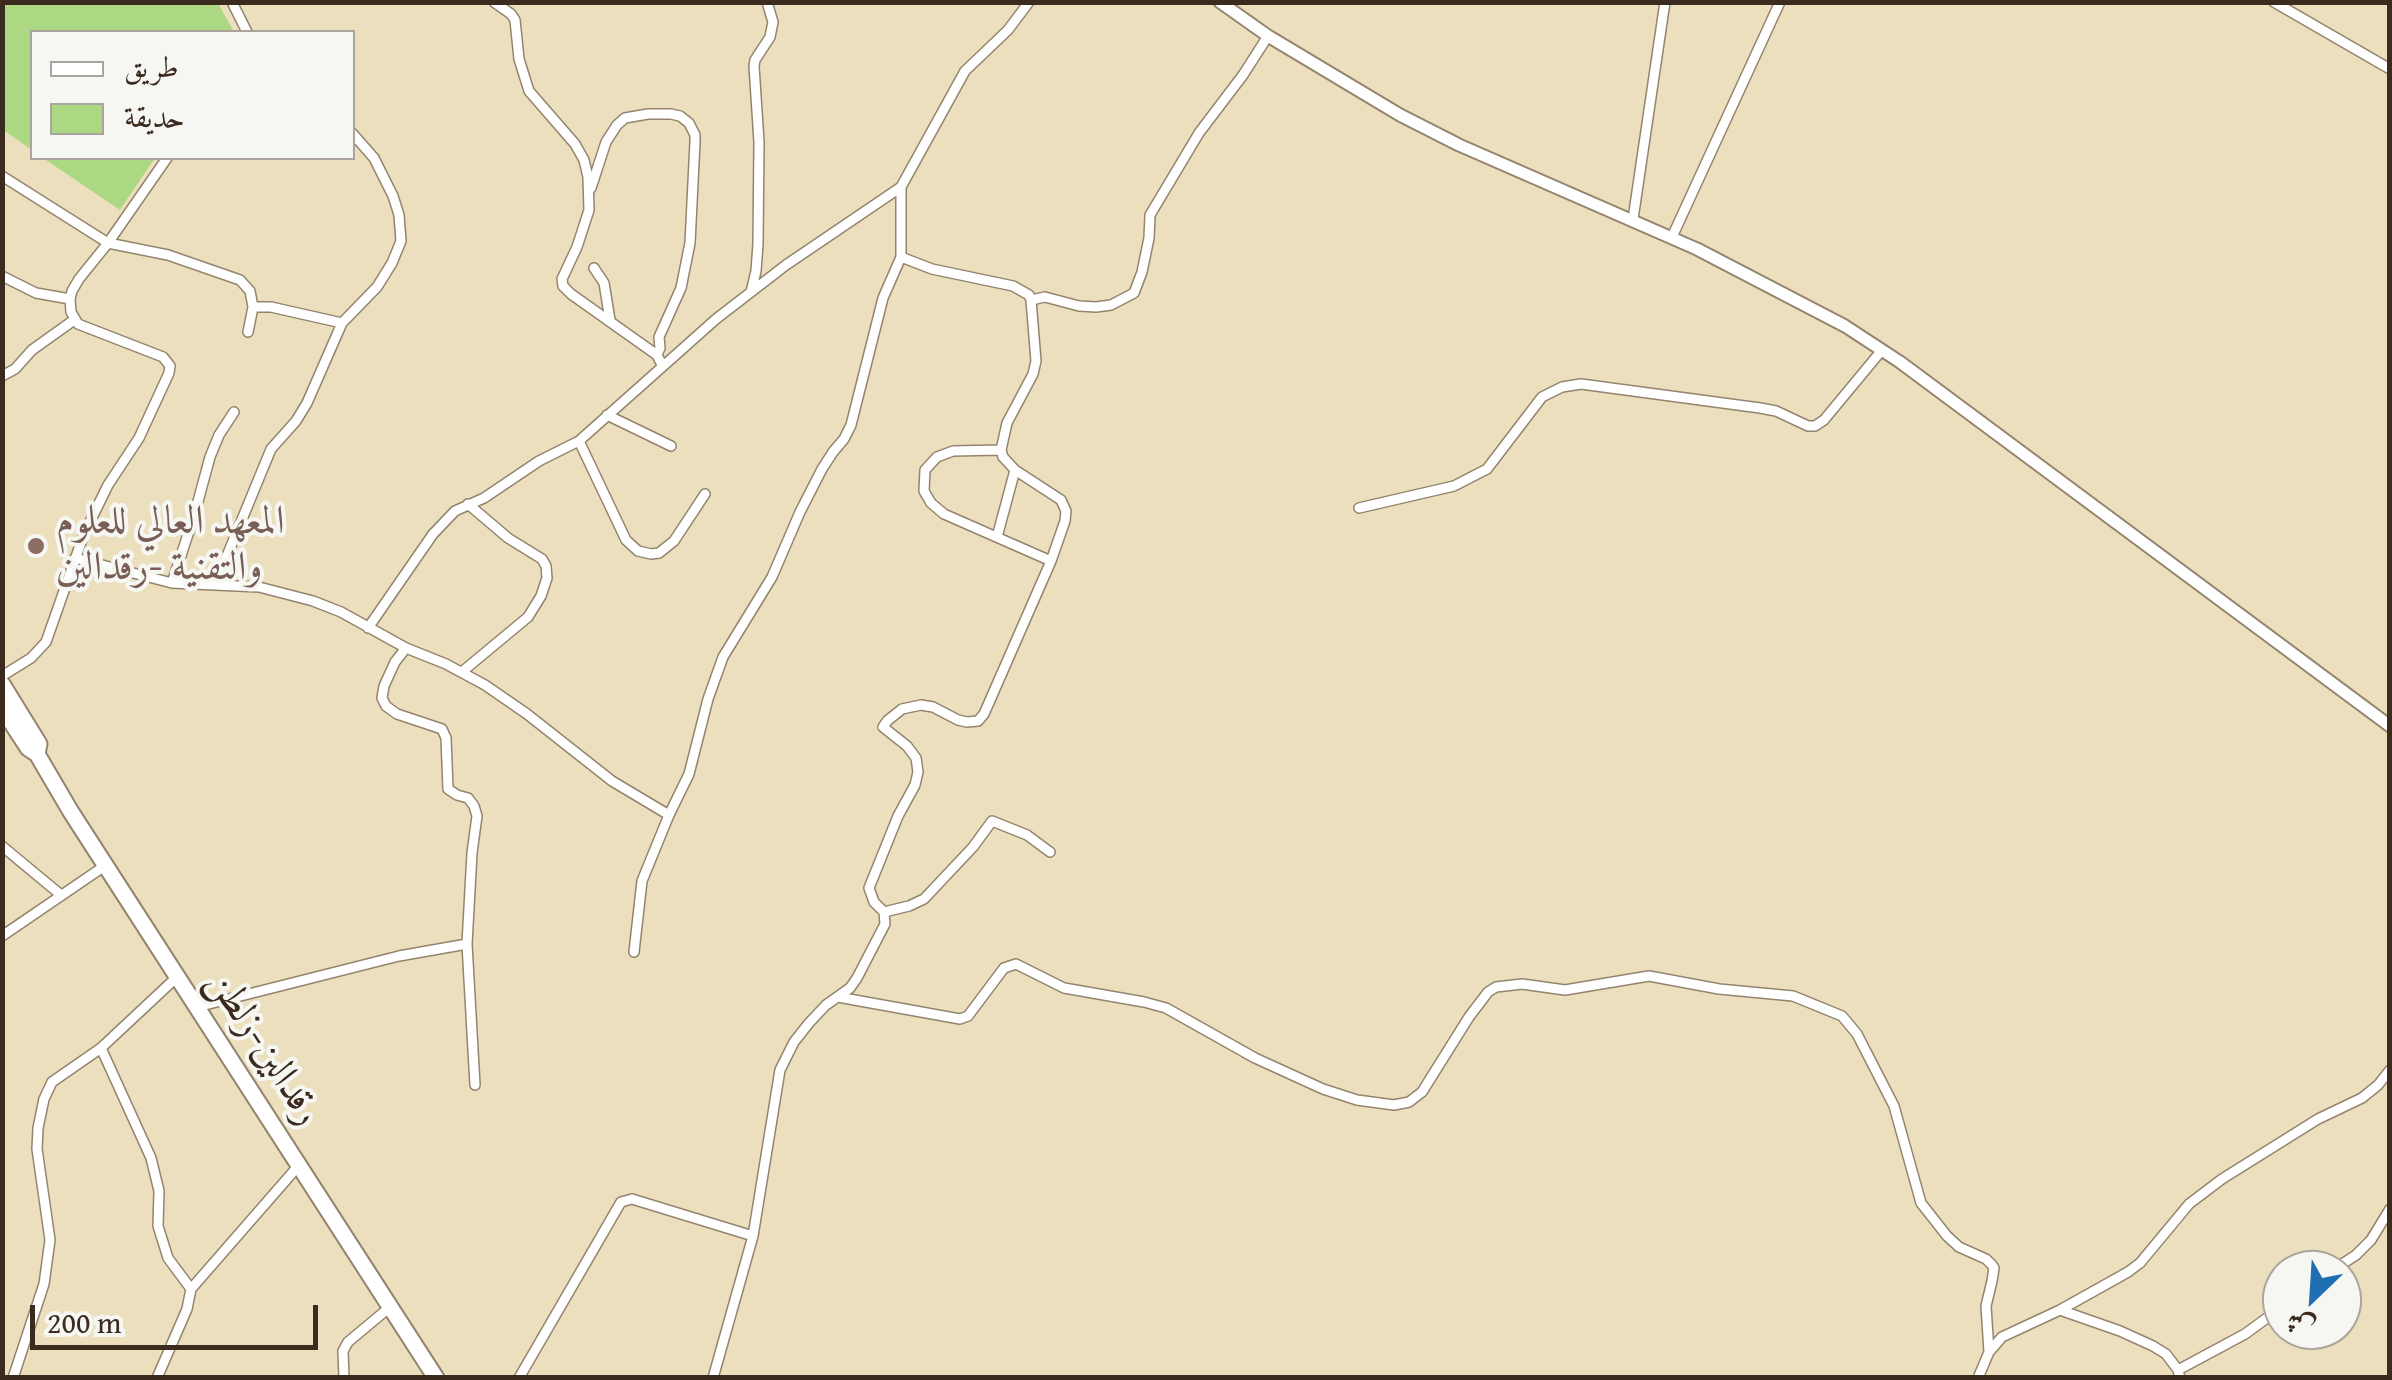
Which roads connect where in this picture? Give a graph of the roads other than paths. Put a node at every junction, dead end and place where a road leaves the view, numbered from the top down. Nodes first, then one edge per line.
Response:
1 (232, 2) edge
2 (494, 2) edge
3 (767, 2) edge
4 (1029, 2) edge
5 (1664, 2) edge
6 (1780, 2) edge
7 (2274, 2) edge
8 (1224, 3) edge
9 (246, 30) edge
10 (1268, 36) junction
11 (2390, 68) edge
12 (355, 136) edge
13 (166, 160) edge
14 (2, 176) edge
15 (900, 186) junction
16 (590, 191) junction
17 (1633, 220) junction
18 (1672, 237) junction
19 (108, 243) junction
20 (901, 257) junction
21 (594, 268) dead end
22 (2, 276) edge
23 (751, 292) junction
24 (70, 299) junction
25 (1031, 300) junction
26 (254, 307) junction
27 (74, 320) junction
28 (610, 320) junction
29 (342, 323) junction
30 (248, 332) dead end
31 (1882, 350) junction
32 (660, 360) junction
33 (2, 376) edge
34 (234, 412) dead end
35 (607, 416) junction
36 (579, 441) junction
37 (670, 446) dead end
38 (1001, 450) junction
39 (1015, 470) junction
40 (705, 494) dead end
41 (468, 504) junction
42 (1359, 508) dead end
43 (997, 537) junction
44 (75, 558) junction
45 (1051, 561) junction
46 (172, 583) junction
47 (215, 584) junction
48 (368, 628) junction
49 (406, 648) junction
50 (462, 671) junction
51 (2, 676) edge
52 (2, 684) edge
53 (2, 708) edge
54 (2390, 726) edge
55 (37, 754) junction
56 (668, 815) junction
57 (2, 846) edge
58 (1050, 852) dead end
59 (106, 865) junction
60 (61, 896) junction
61 (884, 912) junction
62 (2, 936) edge
63 (467, 944) junction
64 (634, 952) dead end
65 (178, 976) junction
66 (838, 998) junction
67 (197, 1007) junction
68 (101, 1048) junction
69 (2390, 1070) edge
70 (475, 1085) dead end
71 (300, 1164) junction
72 (2390, 1209) edge
73 (753, 1236) junction
74 (2362, 1250) edge
75 (191, 1289) junction
76 (390, 1306) junction
77 (2060, 1310) junction
78 (2262, 1322) edge
79 (1988, 1352) junction
80 (2179, 1374) edge
81 (14, 1378) edge
82 (157, 1378) edge
83 (344, 1378) edge
84 (436, 1378) edge
85 (520, 1378) edge
86 (713, 1378) edge
87 (1978, 1378) edge

1 - 9 street
2 - 16 street
3 - 23 street
4 - 15 street
5 - 17 street
6 - 18 street
7 - 11 street
8 - 10 street
10 - 17 street
10 - 25 street
12 - 29 street
13 - 19 street
14 - 19 street
15 - 20 street
15 - 23 street
16 - 28 street
16 - 32 street
17 - 18 street
18 - 31 street
19 - 24 street
19 - 26 street
20 - 25 street
20 - 56 street
21 - 28 street
22 - 24 street
23 - 32 street
24 - 27 street
25 - 38 street
26 - 29 street
26 - 30 street
27 - 33 street
27 - 44 street
28 - 32 street
29 - 47 street
31 - 42 street
31 - 54 street
32 - 35 street
34 - 46 street
35 - 36 street
35 - 37 street
36 - 40 street
36 - 41 street
38 - 39 street
38 - 43 street
39 - 43 street
39 - 45 street
41 - 48 street
41 - 50 street
43 - 45 street
44 - 46 street
44 - 51 street
45 - 61 street
46 - 47 street
47 - 48 street
48 - 49 street
49 - 50 street
49 - 63 street
50 - 56 street
52 - 55 main road, رقدالين-زلطن
53 - 55 main road, رقدالين-زلطن
55 - 59 main road, رقدالين-زلطن
56 - 64 street
57 - 60 street
58 - 61 street
59 - 60 street
59 - 65 main road, رقدالين-زلطن
60 - 62 street
61 - 66 street
63 - 67 street
63 - 70 street
65 - 67 main road, رقدالين-زلطن
65 - 68 street
66 - 73 street
66 - 79 street
67 - 71 main road, رقدالين-زلطن
68 - 75 street
68 - 81 street
69 - 77 street
71 - 75 street
71 - 76 main road, رقدالين-زلطن
72 - 74 street
73 - 85 street
73 - 86 street
75 - 82 street
76 - 83 street
76 - 84 main road, رقدالين-زلطن
77 - 79 street
77 - 80 street
78 - 80 street
79 - 87 street

